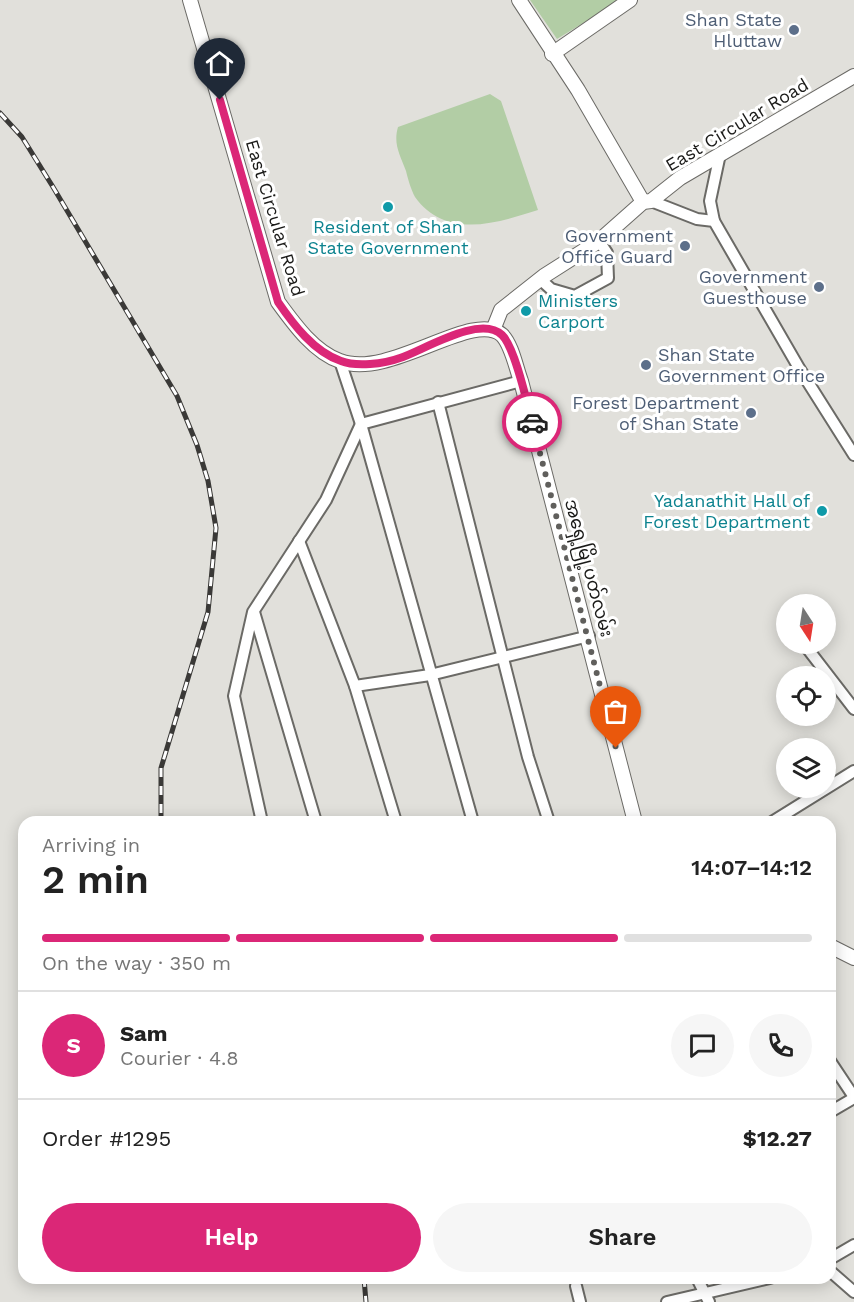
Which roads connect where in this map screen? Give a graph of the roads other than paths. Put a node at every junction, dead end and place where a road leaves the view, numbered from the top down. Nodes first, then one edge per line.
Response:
1 (190, 0) edge
2 (519, 0) edge
3 (630, 0) edge
4 (552, 54) junction
5 (854, 76) edge
6 (720, 154) junction
7 (647, 202) junction
8 (714, 221) junction
9 (599, 241) junction
10 (540, 279) junction
11 (493, 330) junction
12 (340, 361) junction
13 (521, 381) junction
14 (438, 402) junction
15 (361, 424) junction
16 (854, 455) edge
17 (299, 541) junction
18 (254, 612) junction
19 (589, 636) junction
20 (812, 654) edge
21 (503, 657) junction
22 (430, 675) junction
23 (355, 686) junction
24 (854, 709) edge
25 (854, 771) edge
26 (261, 816) edge
27 (314, 816) edge
28 (394, 816) edge
29 (471, 816) edge
30 (547, 816) edge
31 (634, 816) edge
32 (782, 816) edge
33 (836, 949) edge
34 (854, 958) edge
35 (836, 1070) edge
36 (854, 1098) edge
37 (836, 1108) edge
38 (854, 1245) edge
39 (836, 1256) edge
40 (836, 1276) edge
41 (836, 1280) edge
42 (840, 1280) junction
43 (750, 1284) edge
44 (576, 1287) dead end
45 (854, 1292) edge
46 (707, 1297) edge
47 (580, 1302) edge
48 (667, 1302) edge

1 - 12 street, East Circular Road
2 - 4 street
3 - 4 street
4 - 7 street
5 - 6 street, East Circular Road
6 - 7 street, East Circular Road
6 - 8 street
7 - 8 street
7 - 9 street, East Circular Road
8 - 16 street
9 - 10 street, East Circular Road
9 - 10 street
10 - 11 street, East Circular Road
11 - 12 street
11 - 13 street, အရှေ့မြို့ပတ်လမ်း
12 - 15 street
13 - 14 street
13 - 19 street, အရှေ့မြို့ပတ်လမ်း
14 - 15 street
14 - 21 street
15 - 17 street
15 - 22 street
17 - 18 street
17 - 23 street
18 - 26 street
18 - 27 street
19 - 21 street
19 - 31 street, အရှေ့မြို့ပတ်လမ်း
20 - 24 street
21 - 22 street
21 - 30 street
22 - 23 street
22 - 29 street
23 - 28 street
25 - 32 street
33 - 34 street
35 - 36 street
36 - 37 street
38 - 39 street
40 - 42 street
41 - 42 street
42 - 45 street
43 - 46 street
44 - 47 street
46 - 48 street

